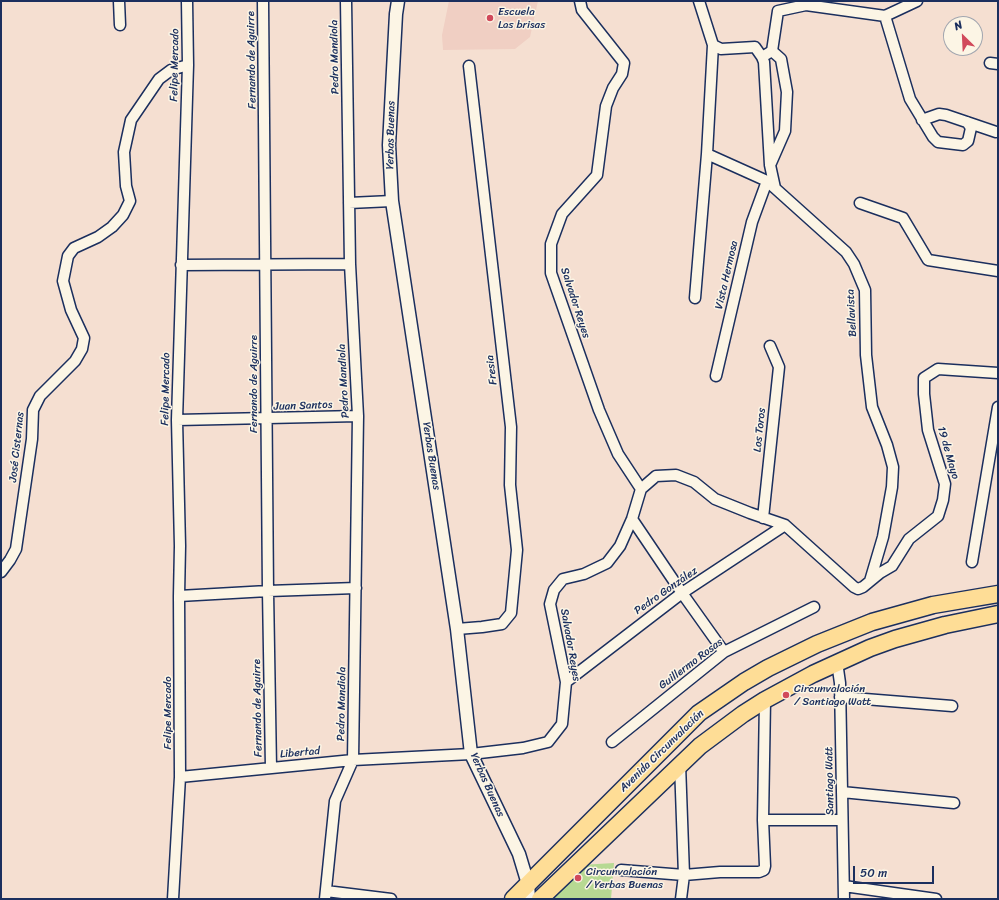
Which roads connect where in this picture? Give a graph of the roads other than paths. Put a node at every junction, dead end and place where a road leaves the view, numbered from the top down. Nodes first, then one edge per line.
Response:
1 (119, 1) edge
2 (187, 1) edge
3 (263, 1) edge
4 (346, 1) edge
5 (398, 1) edge
6 (580, 1) edge
7 (699, 1) edge
8 (917, 1) edge
9 (776, 6) edge
10 (885, 16) junction
11 (120, 25) dead end
12 (713, 45) junction
13 (772, 51) junction
14 (762, 57) junction
15 (188, 65) junction
16 (469, 66) dead end
17 (922, 120) junction
18 (967, 122) junction
19 (996, 132) dead end
20 (707, 154) junction
21 (770, 165) junction
22 (771, 184) junction
23 (392, 201) junction
24 (349, 203) junction
25 (860, 203) dead end
26 (350, 264) junction
27 (181, 265) junction
28 (266, 265) junction
29 (998, 271) edge
30 (695, 298) dead end
31 (770, 346) dead end
32 (998, 373) edge
33 (716, 376) dead end
34 (998, 406) edge
35 (358, 416) junction
36 (266, 418) junction
37 (177, 420) junction
38 (641, 488) junction
39 (763, 518) junction
40 (632, 519) junction
41 (785, 525) junction
42 (972, 562) dead end
43 (1, 572) edge
44 (870, 581) junction
45 (356, 588) junction
46 (268, 591) junction
47 (682, 593) junction
48 (998, 594) edge
49 (179, 596) junction
50 (814, 607) dead end
51 (998, 614) edge
52 (457, 629) junction
53 (842, 633) junction
54 (724, 652) junction
55 (837, 662) junction
56 (566, 682) junction
57 (840, 697) junction
58 (765, 700) junction
59 (952, 706) dead end
60 (612, 742) dead end
61 (471, 754) junction
62 (353, 760) junction
63 (680, 764) junction
64 (271, 768) junction
65 (180, 777) junction
66 (842, 792) junction
67 (954, 803) dead end
68 (763, 820) junction
69 (842, 820) junction
70 (621, 870) dead end
71 (684, 875) junction
72 (844, 886) junction
73 (529, 892) edge
74 (325, 895) edge
75 (173, 899) edge
76 (391, 899) edge
77 (513, 899) edge
78 (540, 899) edge
79 (681, 899) edge
80 (844, 899) edge
81 (936, 899) edge

1 - 11 street
2 - 15 street, Felipe Mercado
3 - 28 street, Fernando de Aguirre
4 - 24 street, Pedro Mandiola
5 - 23 street, Yerbas Buenas
6 - 38 street, Salvador Reyes
7 - 12 street
8 - 10 street
9 - 10 street
9 - 13 street
10 - 17 street
12 - 14 street
12 - 20 street
13 - 14 street
13 - 21 street
14 - 21 street
15 - 27 street, Felipe Mercado
15 - 43 street, José Cisternas
16 - 52 street, Fresia
17 - 18 street
17 - 18 street
18 - 19 street
20 - 22 street, Bellavista
20 - 30 street
21 - 22 street
22 - 33 street, Vista Hermosa
22 - 44 street, Bellavista
23 - 24 street
23 - 52 street, Yerbas Buenas
24 - 26 street, Pedro Mandiola
25 - 29 street
26 - 28 street
26 - 35 street, Pedro Mandiola
27 - 28 street
27 - 37 street, Felipe Mercado
28 - 36 street, Fernando de Aguirre
31 - 39 street, Los Toros
32 - 44 street, 19 de Mayo
34 - 42 street
35 - 36 street, Juan Santos
35 - 45 street, Pedro Mandiola
36 - 37 street, Juan Santos
36 - 46 street, Fernando de Aguirre
37 - 49 street, Felipe Mercado
38 - 39 street
38 - 40 street, Salvador Reyes
39 - 41 street
40 - 47 street
40 - 56 street, Salvador Reyes
41 - 44 street
41 - 47 street, Pedro González
45 - 46 street
45 - 62 street, Pedro Mandiola
46 - 49 street
46 - 64 street, Fernando de Aguirre
47 - 54 street
47 - 56 street, Pedro González
48 - 53 main road, Avenida Circunvalación
49 - 65 street, Felipe Mercado
50 - 54 street, Guillermo Rosas
51 - 55 main road, Avenida Circunvalación
52 - 61 street, Yerbas Buenas
53 - 55 main road
53 - 73 main road, Avenida Circunvalación
54 - 60 street, Guillermo Rosas
55 - 57 street, Santiago Watt
55 - 58 main road, Avenida Circunvalación
56 - 61 street, Salvador Reyes
57 - 59 street
57 - 66 street, Santiago Watt
58 - 63 main road, Avenida Circunvalación
58 - 68 street
61 - 62 street, Libertad
61 - 73 street, Yerbas Buenas
62 - 64 street, Libertad
62 - 74 street
63 - 71 street
63 - 78 main road, Avenida Circunvalación
64 - 65 street, Libertad
65 - 75 street, Felipe Mercado
66 - 67 street
66 - 69 street, Santiago Watt
68 - 69 street
68 - 71 street
69 - 72 street, Santiago Watt
70 - 71 street
71 - 79 street
72 - 80 street, Santiago Watt
72 - 81 street
73 - 77 main road, Avenida Circunvalación
74 - 76 street

